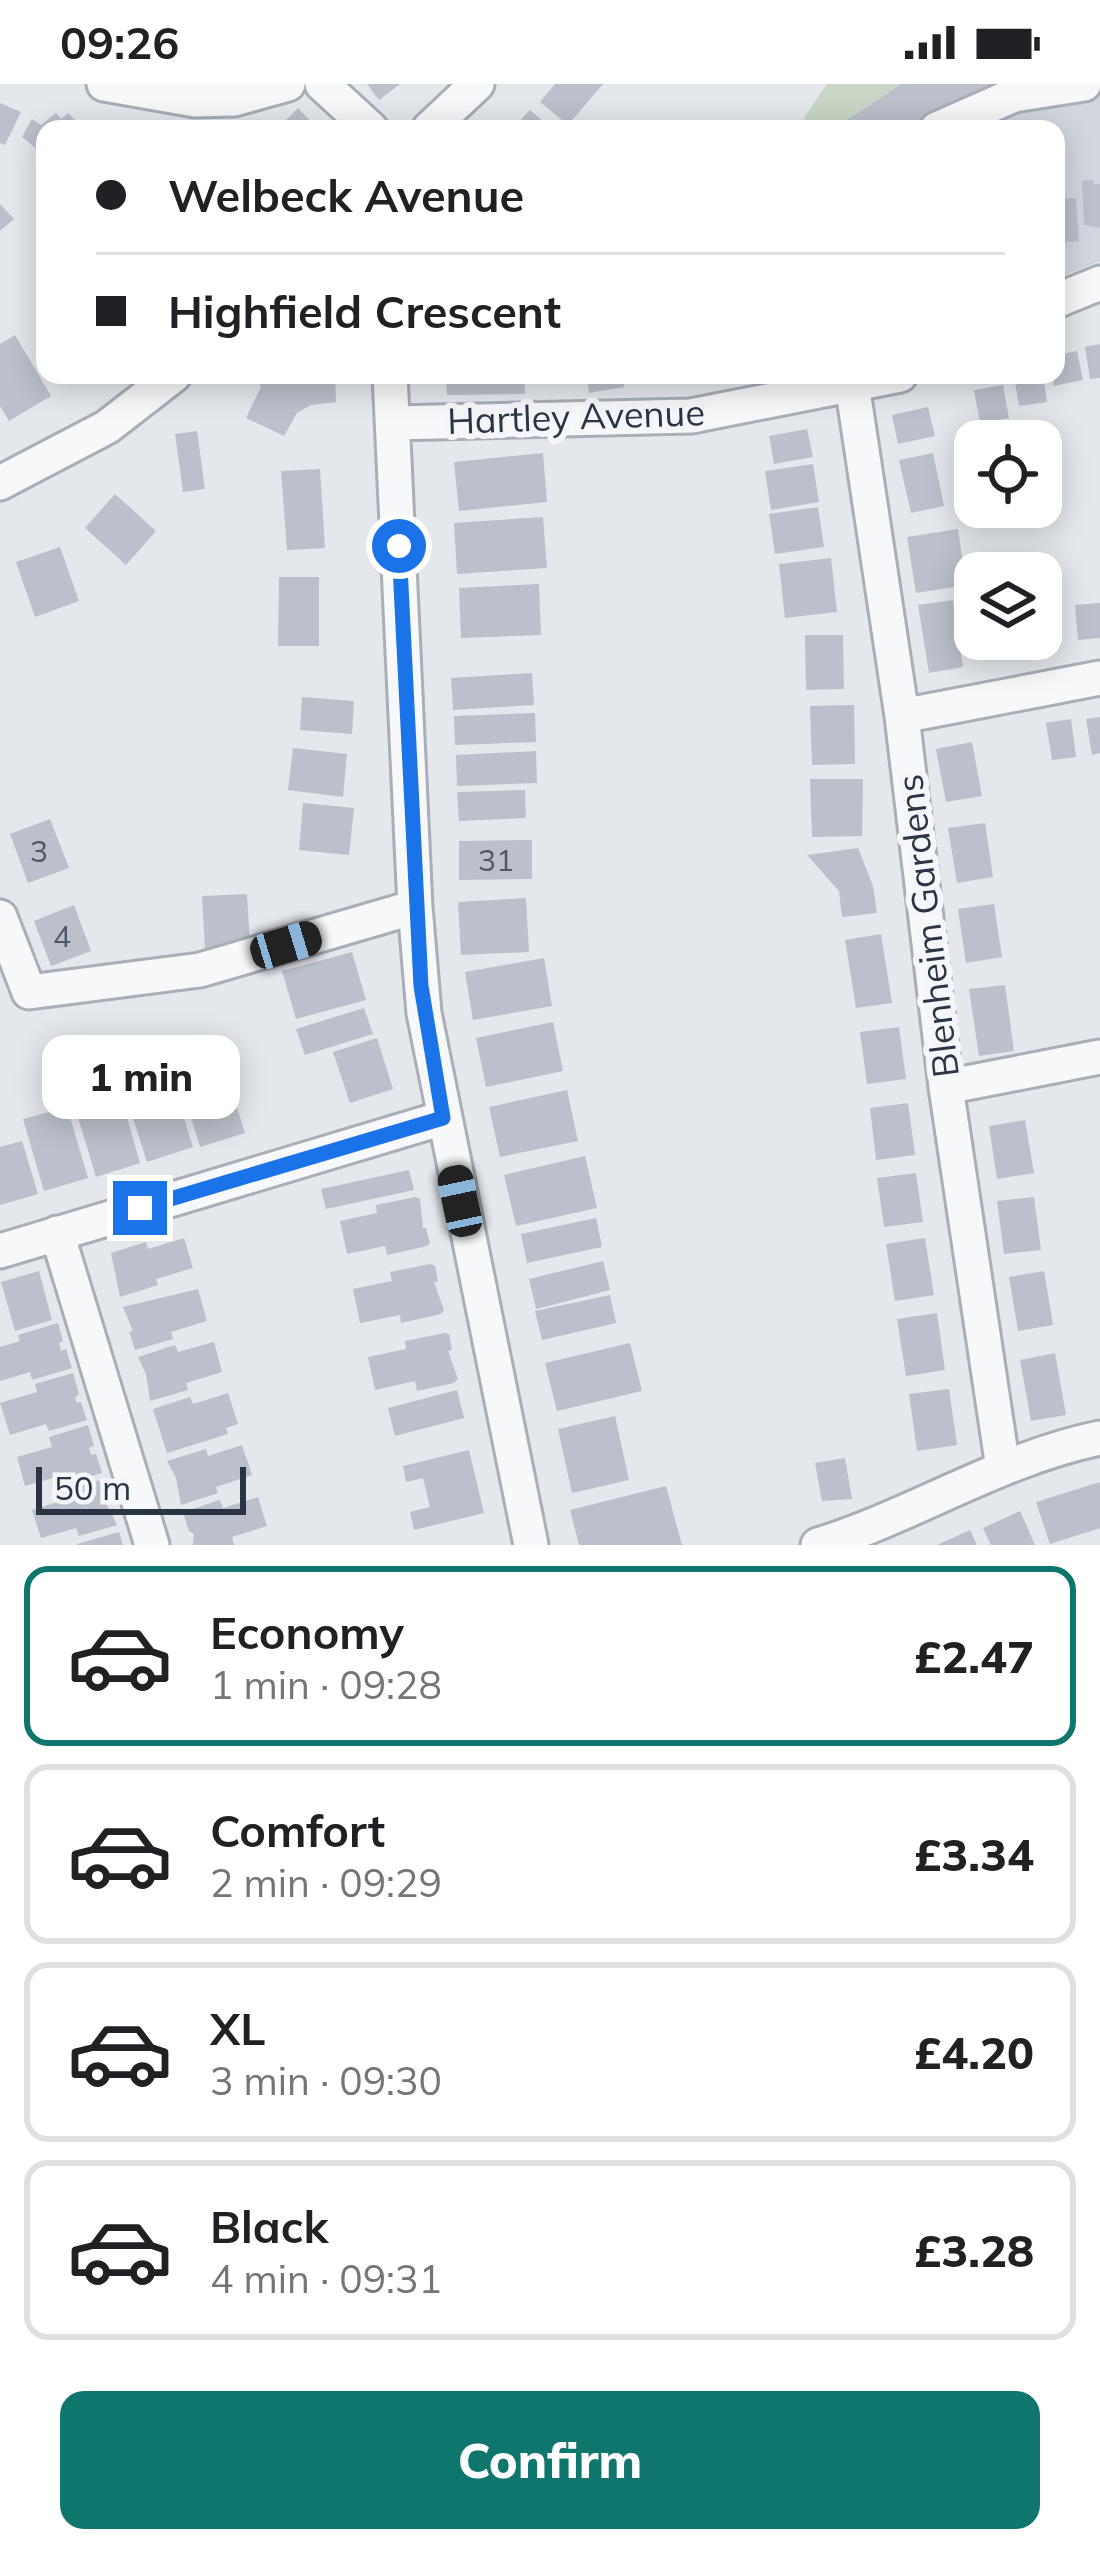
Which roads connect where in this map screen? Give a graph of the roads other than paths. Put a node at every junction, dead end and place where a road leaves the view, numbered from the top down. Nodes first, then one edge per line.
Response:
1 (104, 84) edge
2 (288, 84) edge
3 (322, 84) edge
4 (477, 84) edge
5 (1084, 84) edge
6 (1013, 89) edge
7 (361, 120) edge
8 (439, 120) edge
9 (954, 120) edge
10 (1100, 283) edge
11 (1065, 297) edge
12 (162, 384) edge
13 (391, 384) edge
14 (847, 384) edge
15 (852, 384) edge
16 (393, 423) junction
17 (0, 483) edge
18 (1100, 678) edge
19 (902, 716) junction
20 (415, 907) junction
21 (0, 917) edge
22 (1100, 1057) edge
23 (946, 1087) junction
24 (443, 1118) junction
25 (57, 1233) junction
26 (0, 1251) edge
27 (1100, 1438) edge
28 (1003, 1468) junction
29 (152, 1545) edge
30 (532, 1545) edge
31 (818, 1545) edge

1 - 2 street
3 - 7 street
4 - 8 street
5 - 6 street
6 - 9 street
10 - 11 street
12 - 17 street
13 - 16 street
14 - 16 street, Hartley Avenue
15 - 19 street, Blenheim Gardens
16 - 20 street
18 - 19 street
19 - 23 street, Blenheim Gardens
20 - 21 street
20 - 24 street
22 - 23 street
23 - 28 street, Blenheim Gardens
24 - 25 street
24 - 30 street
25 - 26 street
25 - 29 street
27 - 28 street
28 - 31 street

